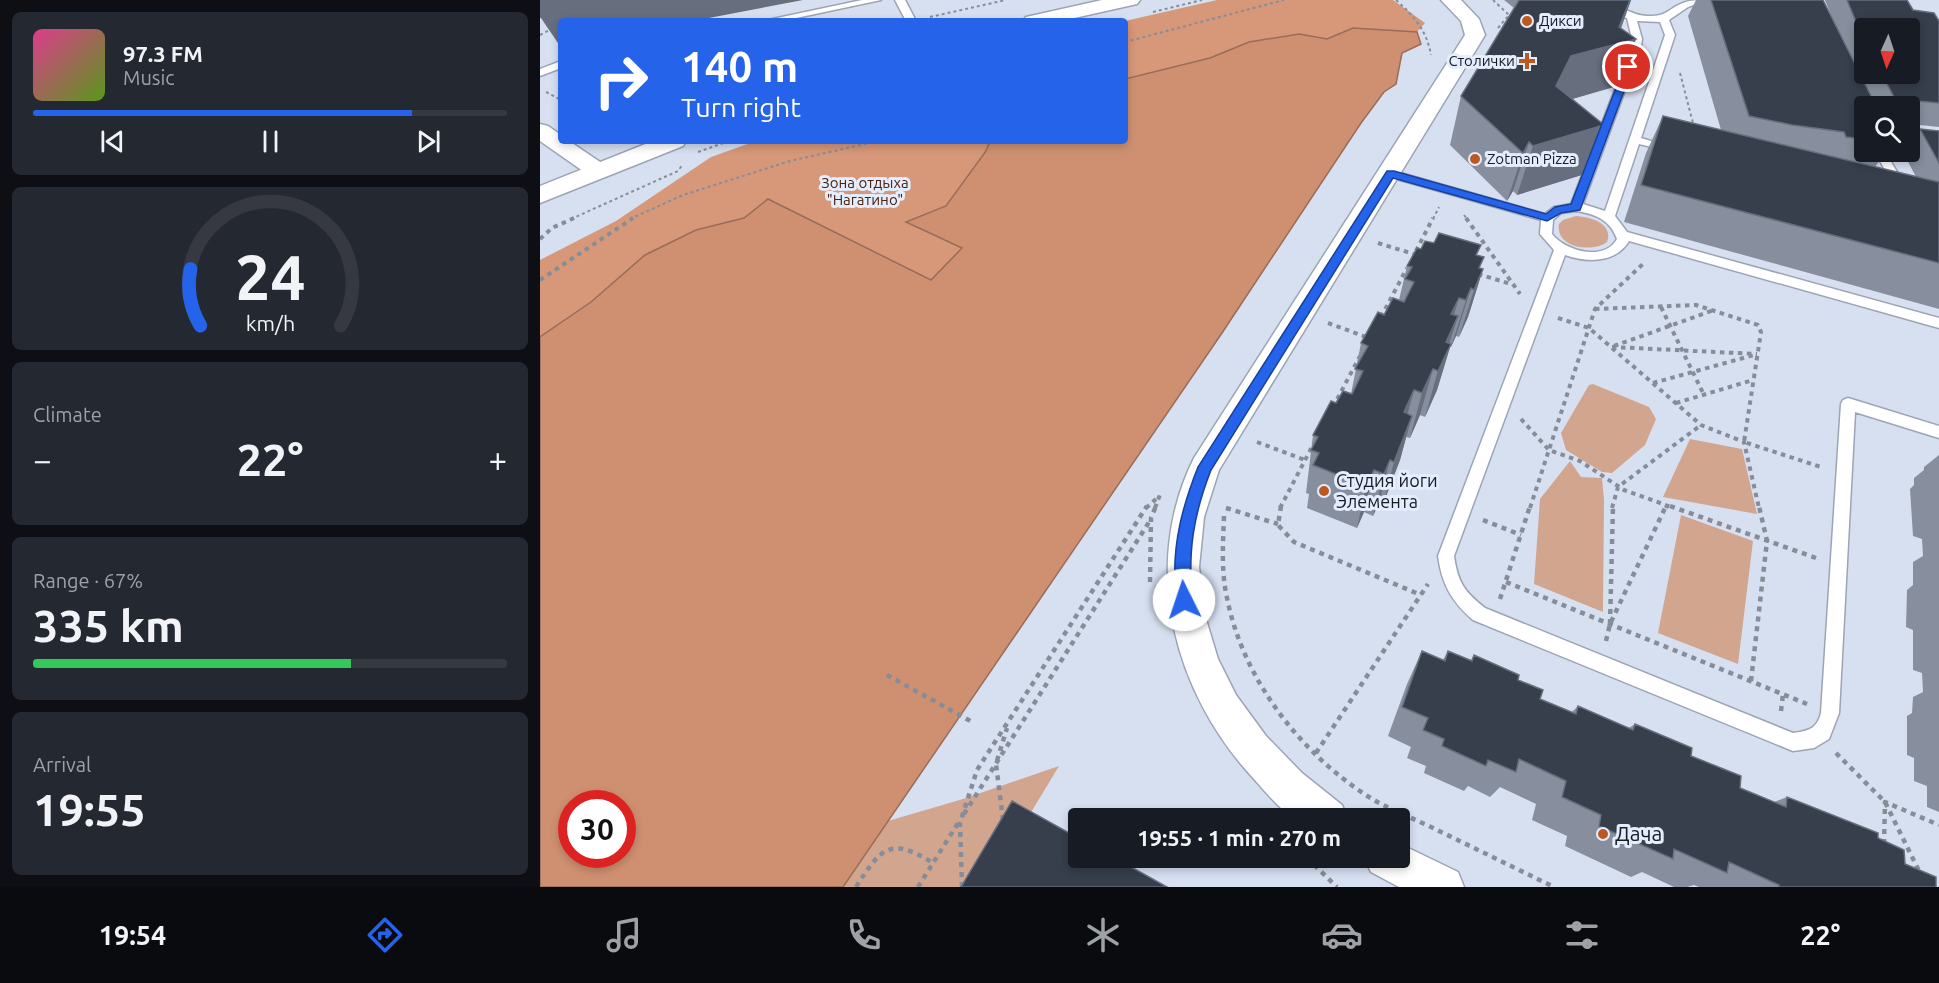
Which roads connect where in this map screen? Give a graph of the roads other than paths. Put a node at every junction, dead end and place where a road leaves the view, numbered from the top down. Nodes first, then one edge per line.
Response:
1 (876, 0) edge
2 (900, 0) edge
3 (1130, 0) edge
4 (1450, 0) edge
5 (1603, 0) edge
6 (1702, 0) edge
7 (783, 18) edge
8 (909, 18) edge
9 (1047, 18) edge
10 (1632, 18) junction
11 (1664, 19) junction
12 (558, 65) edge
13 (540, 73) edge
14 (540, 131) edge
15 (1636, 140) junction
16 (558, 143) edge
17 (559, 144) edge
18 (682, 151) edge
19 (1702, 156) edge
20 (1886, 162) edge
21 (598, 171) junction
22 (1390, 174) junction
23 (1905, 194) edge
24 (540, 195) edge
25 (1576, 207) junction
26 (1547, 218) junction
27 (1609, 218) junction
28 (1623, 235) junction
29 (1561, 248) junction
30 (1939, 323) edge
31 (1939, 432) edge
32 (1315, 808) edge
33 (1405, 868) edge
34 (1443, 887) edge

1 - 7 lane
2 - 8 lane
3 - 9 street
4 - 22 street
5 - 10 lane
6 - 11 lane
10 - 11 lane
10 - 25 lane
11 - 15 lane
12 - 13 lane
14 - 16 street
15 - 19 lane
15 - 27 lane
17 - 21 street
18 - 21 street
20 - 23 lane
21 - 24 street
22 - 26 lane
22 - 32 street
25 - 26 lane
25 - 27 lane
26 - 29 lane
27 - 28 lane
28 - 29 lane
28 - 30 lane
29 - 31 lane
33 - 34 street

